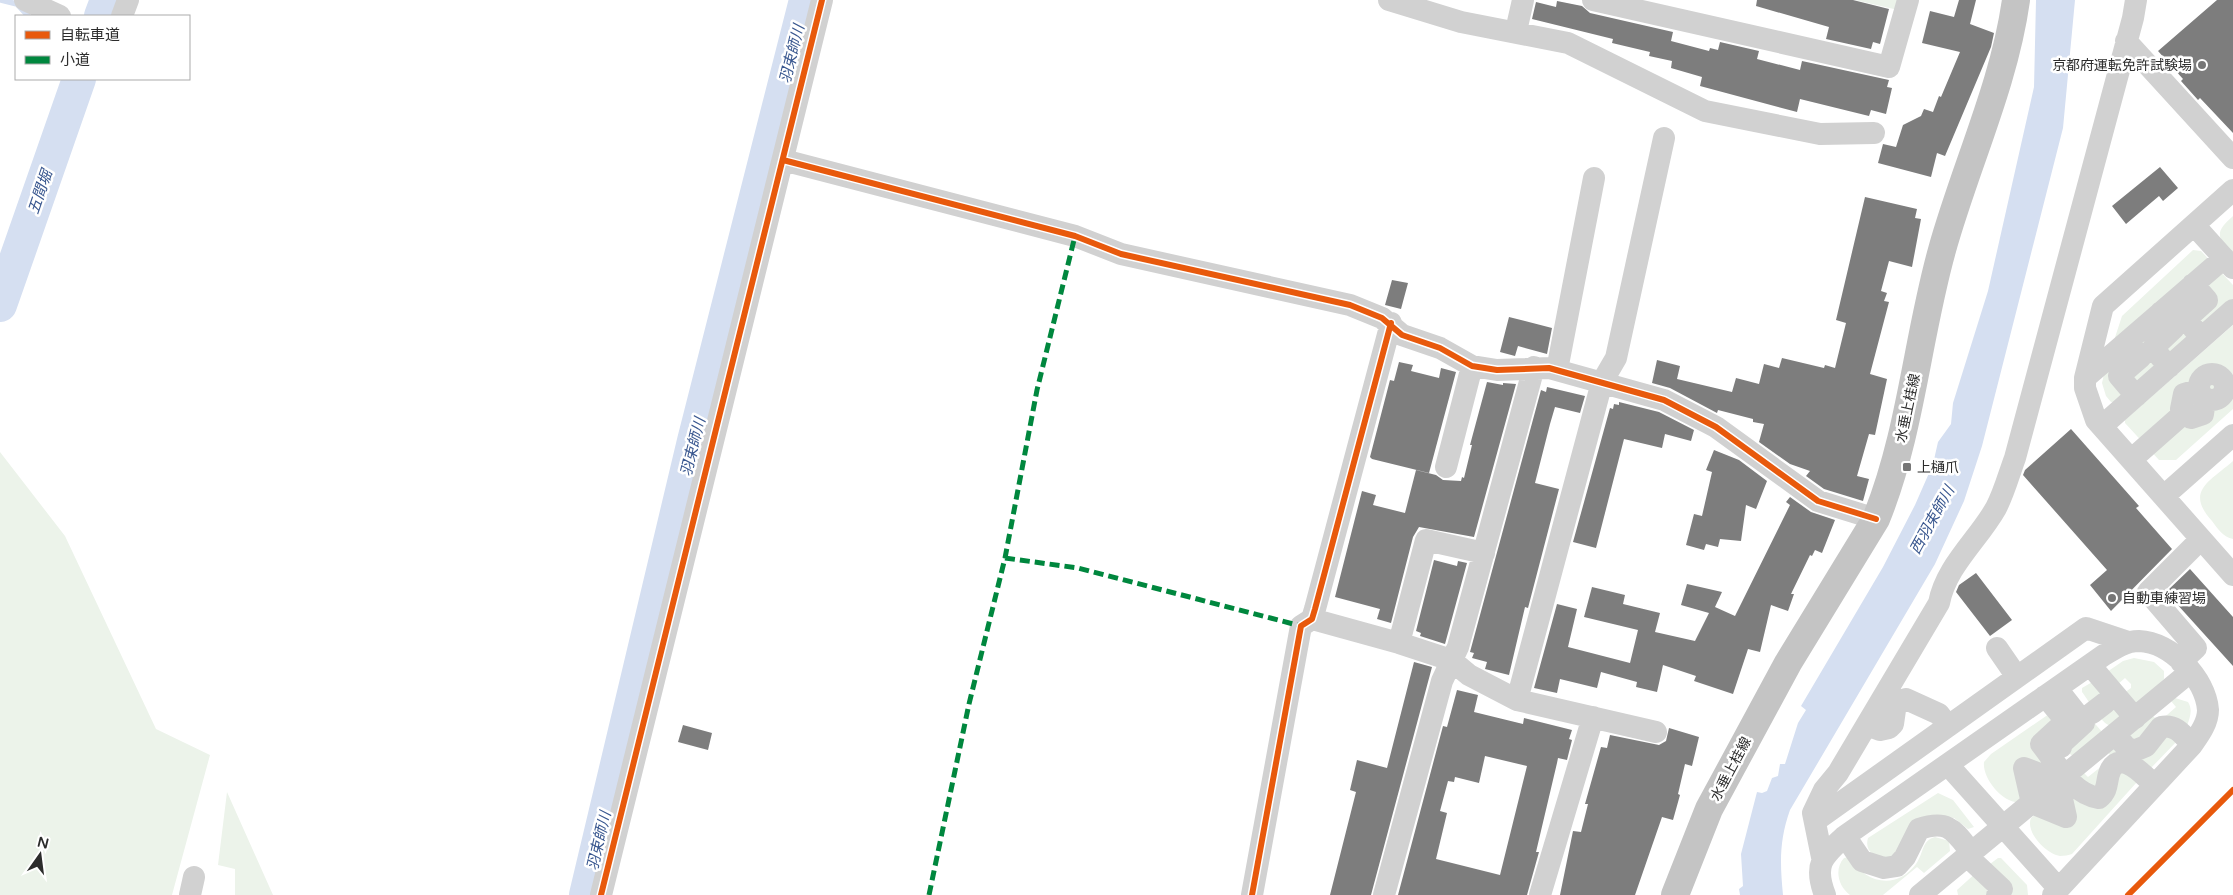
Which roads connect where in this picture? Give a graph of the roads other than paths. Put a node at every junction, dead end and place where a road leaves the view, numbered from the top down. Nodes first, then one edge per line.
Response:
1 (25, 0) edge
2 (128, 0) edge
3 (822, 0) edge
4 (1388, 0) edge
5 (1523, 0) edge
6 (1593, 0) edge
7 (1908, 0) edge
8 (2016, 0) edge
9 (2136, 0) edge
10 (58, 15) edge
11 (122, 15) edge
12 (1516, 31) junction
13 (2126, 41) junction
14 (1874, 133) dead end
15 (1664, 138) dead end
16 (2233, 158) edge
17 (783, 160) junction
18 (1594, 178) dead end
19 (2230, 198) edge
20 (2194, 225) junction
21 (2226, 259) edge
22 (2194, 284) junction
23 (2233, 310) edge
24 (2161, 312) junction
25 (1391, 323) junction
26 (2201, 338) junction
27 (2128, 341) junction
28 (2090, 355) junction
29 (2172, 364) junction
30 (1472, 366) junction
31 (1534, 367) junction
32 (1557, 370) junction
33 (2085, 378) junction
34 (1602, 382) junction
35 (2204, 392) edge
36 (2136, 396) junction
37 (2102, 426) junction
38 (2230, 439) edge
39 (2132, 459) junction
40 (1446, 467) dead end
41 (2164, 496) junction
42 (1876, 519) junction
43 (2201, 538) junction
44 (1484, 553) junction
45 (2230, 564) edge
46 (1312, 620) junction
47 (1399, 642) junction
48 (2128, 642) junction
49 (1997, 648) dead end
50 (1451, 660) junction
51 (2090, 665) junction
52 (2186, 667) junction
53 (1897, 675) junction
54 (2017, 677) junction
55 (2056, 688) junction
56 (1928, 693) dead end
57 (2110, 698) junction
58 (1517, 700) junction
59 (1593, 717) junction
60 (2135, 718) junction
61 (1867, 725) junction
62 (1948, 726) junction
63 (1656, 732) dead end
64 (2114, 736) junction
65 (2192, 745) junction
66 (1948, 765) junction
67 (2067, 774) junction
68 (2154, 785) junction
69 (2032, 803) junction
70 (1815, 821) junction
71 (2003, 827) junction
72 (1844, 836) junction
73 (1969, 854) junction
74 (1822, 857) junction
75 (1947, 884) edge
76 (2056, 892) edge
77 (601, 895) edge
78 (1252, 895) edge
79 (1384, 895) edge
80 (1540, 895) edge
81 (1675, 895) edge
82 (1825, 895) edge
83 (1920, 895) edge
84 (1997, 895) edge

1 - 10 street
2 - 11 street
3 - 17 street
4 - 12 street
5 - 12 street
6 - 7 street
8 - 42 main road, 水垂上桂線
9 - 13 street
12 - 14 street
13 - 16 street
13 - 53 street
15 - 34 street
17 - 25 street
17 - 77 street
18 - 32 street
19 - 20 street
20 - 21 street
20 - 28 street
21 - 22 street
21 - 28 street
22 - 24 street
22 - 26 street
23 - 26 street
24 - 27 street
24 - 29 street
25 - 30 street
25 - 46 street
26 - 29 street
27 - 33 street
27 - 36 street
28 - 33 street
29 - 35 street
29 - 36 street
30 - 31 street
30 - 40 street
31 - 32 street
31 - 44 street
32 - 34 street
33 - 37 street
34 - 42 street
34 - 58 street
35 - 38 street
35 - 39 street
36 - 37 street
37 - 39 street
38 - 41 street
39 - 41 street
41 - 43 street
42 - 81 main road, 水垂上桂線
43 - 45 street
43 - 52 street
44 - 47 street
44 - 50 street
46 - 47 street
46 - 78 street
47 - 50 street
48 - 51 street
48 - 52 street
48 - 54 street
49 - 54 street
50 - 58 street
50 - 79 street
51 - 55 street
51 - 57 street
52 - 60 street
52 - 65 street
53 - 56 street
53 - 61 street
54 - 62 street
55 - 57 street
55 - 66 street
55 - 67 street
57 - 60 street
57 - 64 street
58 - 59 street
59 - 63 street
59 - 80 street
60 - 64 street
61 - 62 street
61 - 70 street
62 - 70 street
64 - 65 street
64 - 67 street
65 - 68 street
66 - 71 street
66 - 72 street
67 - 68 street
67 - 69 street
67 - 69 street
67 - 69 street
68 - 76 street
69 - 71 street
70 - 74 street
71 - 73 street
71 - 76 street
72 - 73 street
72 - 74 street
73 - 75 street
73 - 84 street
74 - 82 street
75 - 83 street

